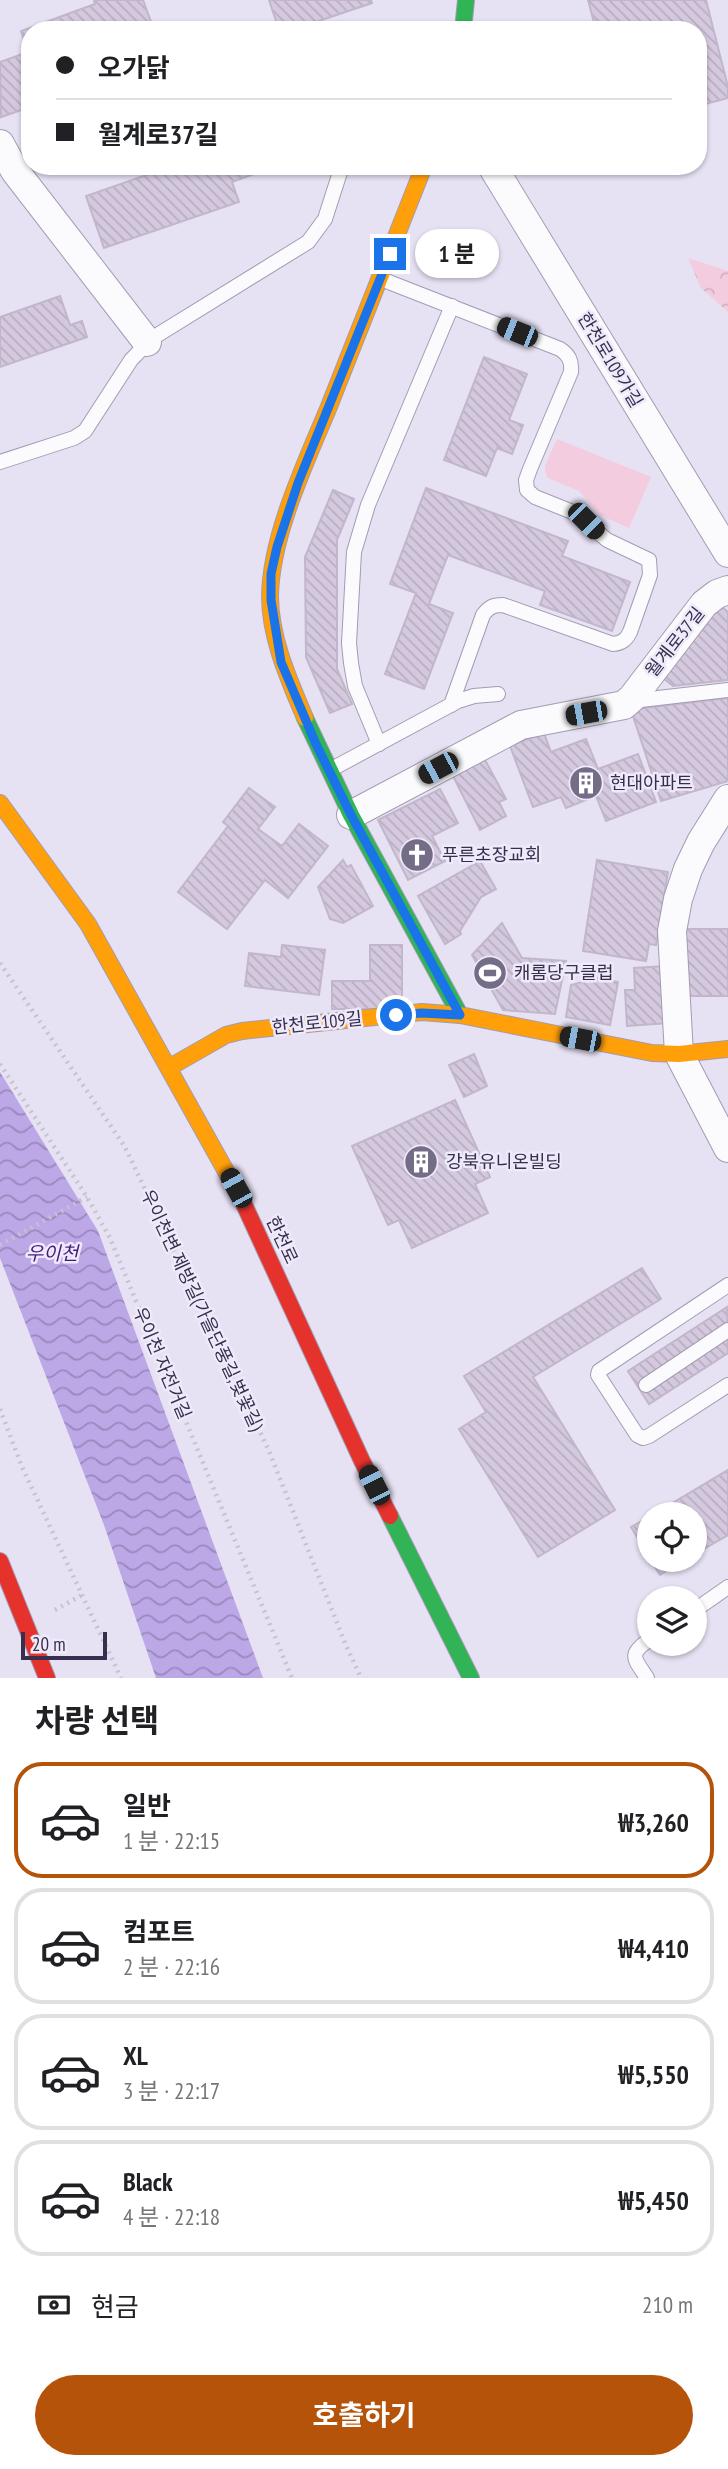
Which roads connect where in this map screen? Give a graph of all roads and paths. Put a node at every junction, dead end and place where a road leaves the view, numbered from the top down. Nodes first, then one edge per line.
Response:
1 (467, 0) edge
2 (465, 21) edge
3 (10, 159) edge
4 (21, 174) edge
5 (22, 175) edge
6 (339, 175) edge
7 (420, 175) edge
8 (497, 175) edge
9 (380, 278) junction
10 (453, 306) junction
11 (147, 342) junction
12 (0, 462) edge
13 (728, 553) edge
14 (728, 590) edge
15 (728, 690) edge
16 (499, 694) dead end
17 (628, 702) junction
18 (451, 705) junction
19 (379, 744) junction
20 (329, 770) junction
21 (728, 799) edge
22 (0, 803) edge
23 (351, 815) junction
24 (0, 963) edge
25 (460, 1015) junction
26 (728, 1049) edge
27 (679, 1054) junction
28 (0, 1063) edge
29 (170, 1068) junction
30 (728, 1148) edge
31 (87, 1196) junction
32 (0, 1245) edge
33 (728, 1285) edge
34 (728, 1330) edge
35 (646, 1385) dead end
36 (728, 1385) edge
37 (0, 1409) edge
38 (0, 1561) edge
39 (728, 1587) edge
40 (707, 1601) edge
41 (637, 1648) edge
42 (47, 1678) edge
43 (121, 1678) edge
44 (292, 1678) edge
45 (361, 1678) edge
46 (471, 1678) edge
47 (647, 1678) edge

1 - 2 street
3 - 4 street
5 - 11 street
6 - 11 lane
7 - 9 street
8 - 13 street, 한천로109가길
9 - 10 lane
9 - 20 street
10 - 18 lane
10 - 19 lane
11 - 12 lane
14 - 17 street, 월계로37길
15 - 17 lane, 월계로37길
16 - 18 lane
17 - 23 street, 월계로37길
18 - 19 lane
19 - 20 lane
20 - 23 street
21 - 27 street
22 - 29 street, 한천로
23 - 25 street
24 - 45 path, 우이천변 제방길(가을단풍길,벚꽃길)
25 - 27 street, 한천로109길
25 - 29 street, 한천로109길
26 - 27 street, 한천로109길
27 - 30 street
28 - 31 path, 우이천 자전거길
29 - 46 street, 한천로
31 - 32 path
31 - 44 path, 우이천 자전거길
33 - 36 lane
34 - 35 lane
37 - 43 path
38 - 42 street
39 - 40 lane
41 - 47 lane

